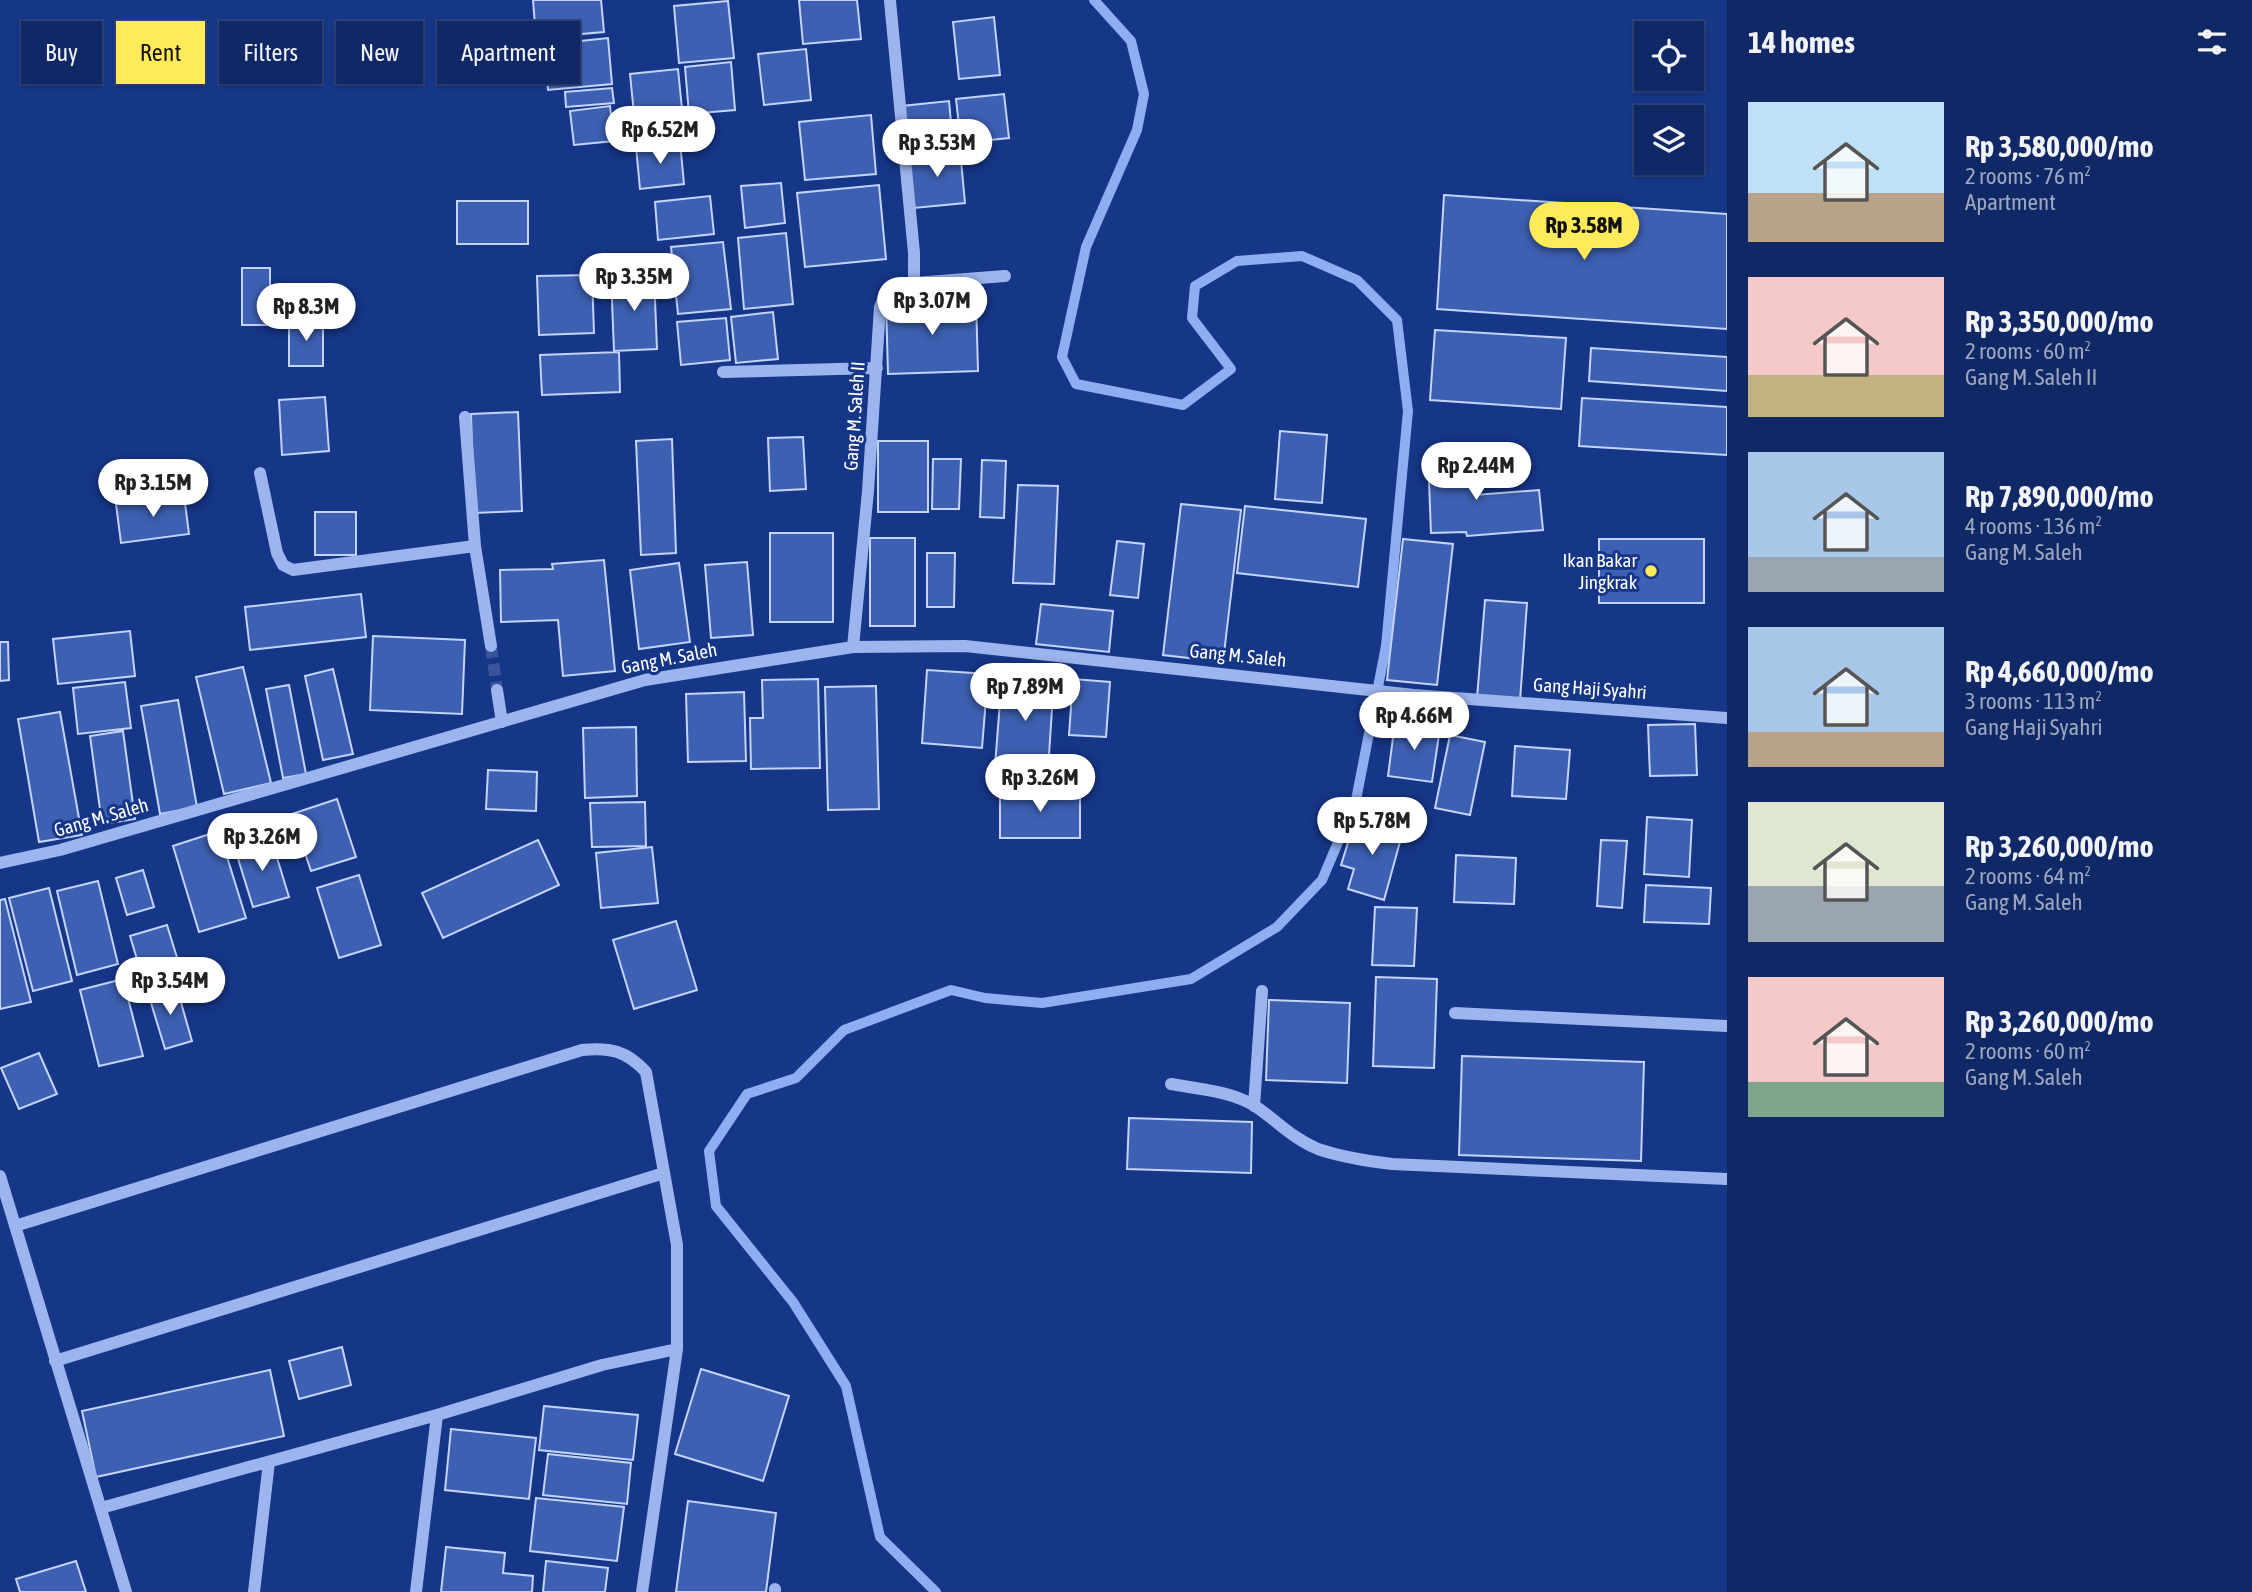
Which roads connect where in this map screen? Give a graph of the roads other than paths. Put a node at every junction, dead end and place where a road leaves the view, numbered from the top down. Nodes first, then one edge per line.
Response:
1 (890, 1) edge
2 (1005, 276) dead end
3 (914, 284) junction
4 (877, 368) junction
5 (723, 372) dead end
6 (465, 417) dead end
7 (260, 473) dead end
8 (475, 547) junction
9 (491, 646) tunnel mouth
10 (853, 647) junction
11 (1367, 688) joint
12 (497, 690) tunnel mouth
13 (1727, 718) edge
14 (502, 722) junction
15 (0, 863) edge
16 (1262, 991) dead end
17 (1455, 1013) dead end
18 (1727, 1026) edge
19 (1171, 1084) dead end
20 (1254, 1105) junction
21 (664, 1173) junction
22 (0, 1176) edge
23 (1727, 1179) edge
24 (15, 1226) junction
25 (677, 1349) junction
26 (55, 1361) junction
27 (437, 1415) junction
28 (269, 1462) junction
29 (101, 1508) junction
30 (126, 1592) edge
31 (254, 1592) edge
32 (416, 1592) edge
33 (642, 1592) edge

1 - 3 street
2 - 3 street
3 - 4 street, Gang M. Saleh II
4 - 5 street
4 - 10 street, Gang M. Saleh II
6 - 8 street
7 - 8 street
8 - 9 street
10 - 11 street, Gang M. Saleh
10 - 14 street, Gang M. Saleh
11 - 13 street, Gang Haji Syahri
12 - 14 street
14 - 15 street, Gang M. Saleh
16 - 20 street
17 - 18 street
19 - 20 street
20 - 23 street
21 - 24 street
21 - 25 street
21 - 26 street
22 - 24 street
24 - 26 street
25 - 27 street
25 - 33 street
26 - 29 street
27 - 28 street
27 - 32 street
28 - 29 street
28 - 31 street
29 - 30 street

